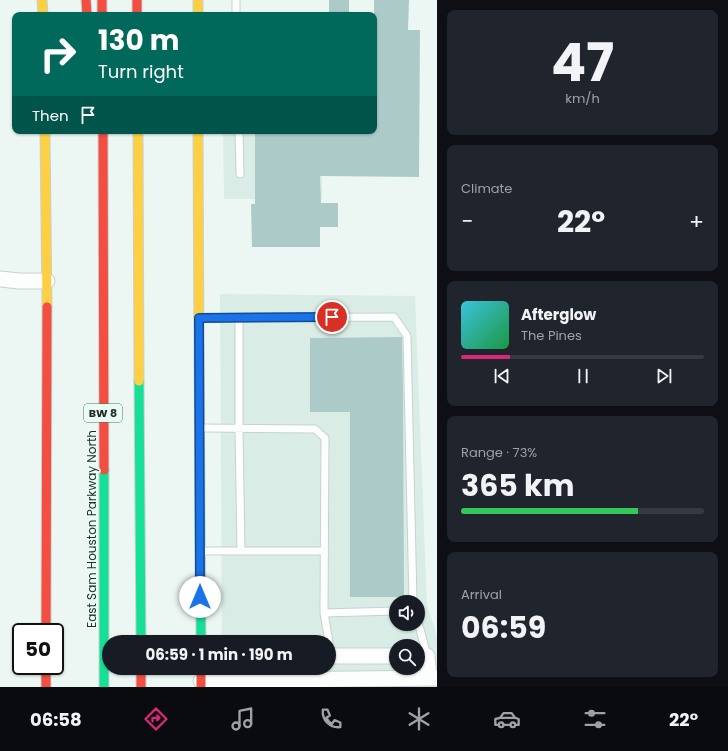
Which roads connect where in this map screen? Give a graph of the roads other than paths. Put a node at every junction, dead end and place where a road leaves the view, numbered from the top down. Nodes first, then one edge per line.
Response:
1 (42, 0) edge
2 (86, 0) edge
3 (102, 0) edge
4 (137, 0) edge
5 (145, 0) edge
6 (198, 0) edge
7 (236, 0) edge
8 (43, 12) edge
9 (87, 12) edge
10 (102, 12) edge
11 (137, 12) edge
12 (145, 12) edge
13 (198, 12) edge
14 (236, 12) edge
15 (45, 134) edge
16 (102, 134) edge
17 (139, 134) edge
18 (198, 134) edge
19 (239, 134) edge
20 (240, 174) dead end
21 (0, 279) edge
22 (47, 281) junction
23 (199, 318) junction
24 (239, 318) junction
25 (200, 428) junction
26 (239, 429) junction
27 (241, 551) junction
28 (324, 551) junction
29 (200, 552) junction
30 (413, 595) edge
31 (389, 611) edge
32 (324, 613) junction
33 (46, 623) edge
34 (421, 631) edge
35 (141, 635) edge
36 (201, 635) edge
37 (327, 635) edge
38 (336, 650) edge
39 (389, 655) edge
40 (427, 656) edge
41 (46, 675) edge
42 (141, 675) edge
43 (201, 679) edge
44 (432, 681) edge
45 (334, 683) edge
46 (248, 684) edge
47 (46, 687) edge
48 (104, 687) edge
49 (141, 687) edge

1 - 8 main road
2 - 9 main road
3 - 10 main road
4 - 11 main road
5 - 12 main road
6 - 13 main road
7 - 14 lane
15 - 22 main road
16 - 48 main road, East Sam Houston Parkway North / BW 8
17 - 35 main road, BW 8
18 - 23 main road
19 - 20 lane
21 - 22 street
22 - 33 main road
23 - 24 lane
23 - 25 main road
24 - 26 lane
24 - 30 lane
25 - 26 lane
25 - 29 main road
26 - 27 lane
26 - 28 lane
27 - 28 lane
27 - 29 lane
28 - 32 lane
29 - 36 main road
31 - 32 lane
32 - 37 lane
34 - 40 lane
38 - 39 street
40 - 44 street
41 - 47 main road
42 - 49 main road
43 - 46 street
44 - 45 street
45 - 46 street

